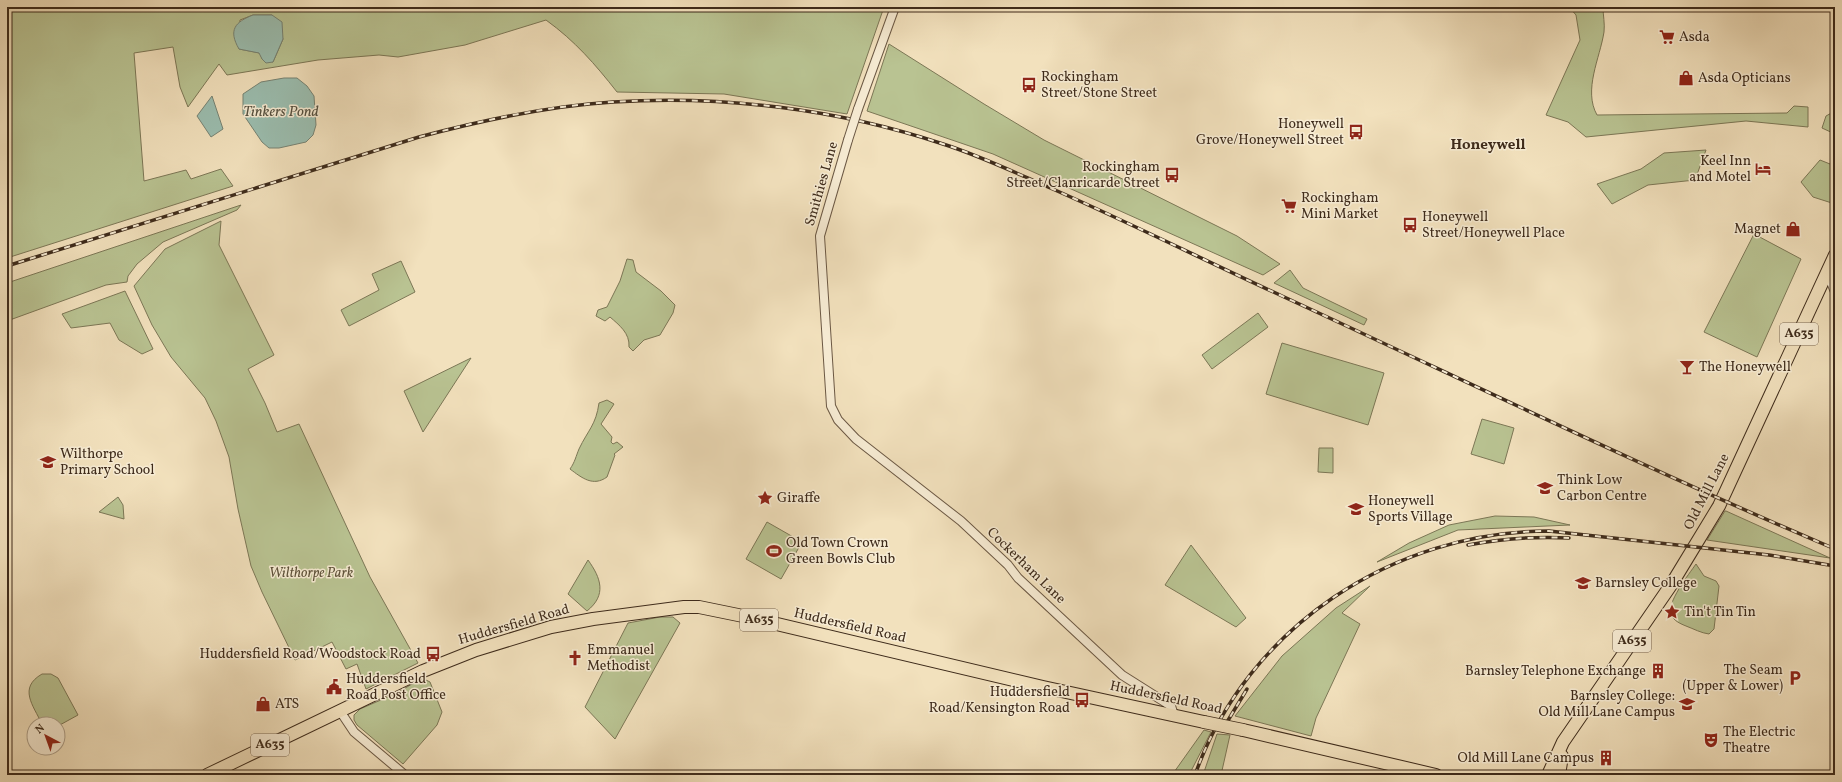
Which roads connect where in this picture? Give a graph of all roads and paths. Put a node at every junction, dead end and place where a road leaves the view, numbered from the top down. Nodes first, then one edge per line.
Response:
1 (895, 7) edge
2 (1835, 255) edge
3 (1827, 272) junction
4 (1835, 292) edge
5 (856, 439) joint
6 (340, 711) junction
7 (1174, 715) junction
8 (1575, 726) junction
9 (207, 775) edge
10 (405, 775) edge
11 (1436, 775) edge
12 (1548, 775) edge
13 (1558, 775) edge

1 - 5 street, Smithies Lane, bridge
2 - 3 highway, Old Mill Lane / A635
3 - 4 street
3 - 8 highway, Old Mill Lane / A635
5 - 7 street, Cockerham Lane
6 - 7 highway, Huddersfield Road / A635
6 - 9 highway, Huddersfield Road / A635
6 - 10 street
7 - 11 highway, Huddersfield Road / A635, bridge
8 - 12 highway, Old Mill Lane / A635
8 - 13 highway, Old Mill Lane / A635

